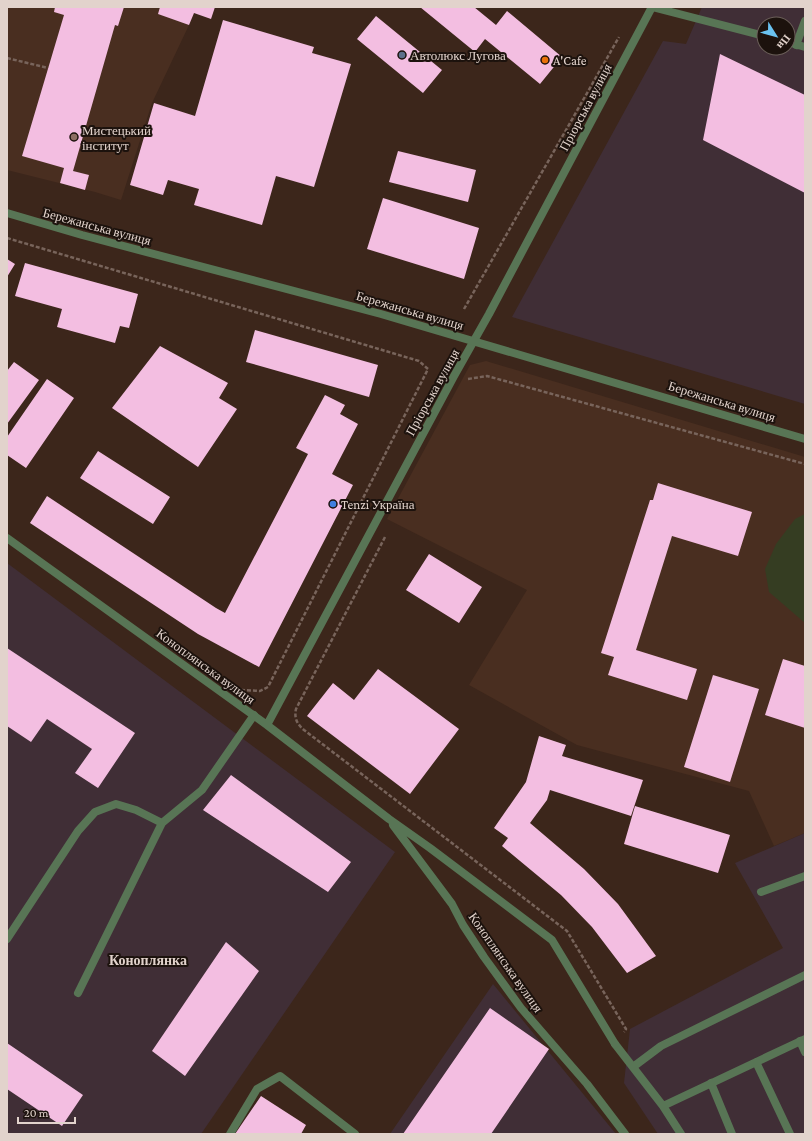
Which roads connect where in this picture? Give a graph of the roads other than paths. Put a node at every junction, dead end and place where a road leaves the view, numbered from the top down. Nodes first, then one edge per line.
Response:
1 (652, 7) edge
2 (805, 21) edge
3 (756, 34) edge
4 (796, 45) joint
5 (805, 47) edge
6 (7, 213) edge
7 (474, 340) junction
8 (805, 439) edge
9 (7, 538) edge
10 (254, 715) junction
11 (267, 725) junction
12 (389, 819) junction
13 (162, 823) junction
14 (805, 876) edge
15 (761, 892) dead end
16 (7, 939) edge
17 (805, 975) edge
18 (78, 993) dead end
19 (803, 1040) edge
20 (805, 1052) edge
21 (756, 1062) junction
22 (632, 1067) junction
23 (711, 1083) junction
24 (663, 1106) junction
25 (230, 1134) edge
26 (355, 1134) edge
27 (625, 1134) edge
28 (681, 1134) edge
29 (732, 1134) edge
30 (790, 1134) edge

1 - 3 street
1 - 7 street, Пріорська вулиця
2 - 4 street
4 - 5 street
6 - 7 street, Бережанська вулиця
7 - 8 street, Бережанська вулиця
7 - 11 street, Пріорська вулиця
9 - 10 street, Коноплянська вулиця
10 - 11 street, Коноплянська вулиця
10 - 13 street
11 - 12 street, Коноплянська вулиця
12 - 22 street, Коноплянська вулиця
12 - 27 street, Коноплянська вулиця
13 - 16 street
13 - 18 street
14 - 15 street
17 - 22 street
19 - 20 street
19 - 21 street
21 - 23 street
21 - 30 street
22 - 24 street, Коноплянська вулиця
23 - 24 street
23 - 29 street
24 - 28 street, Коноплянська вулиця
25 - 26 street

